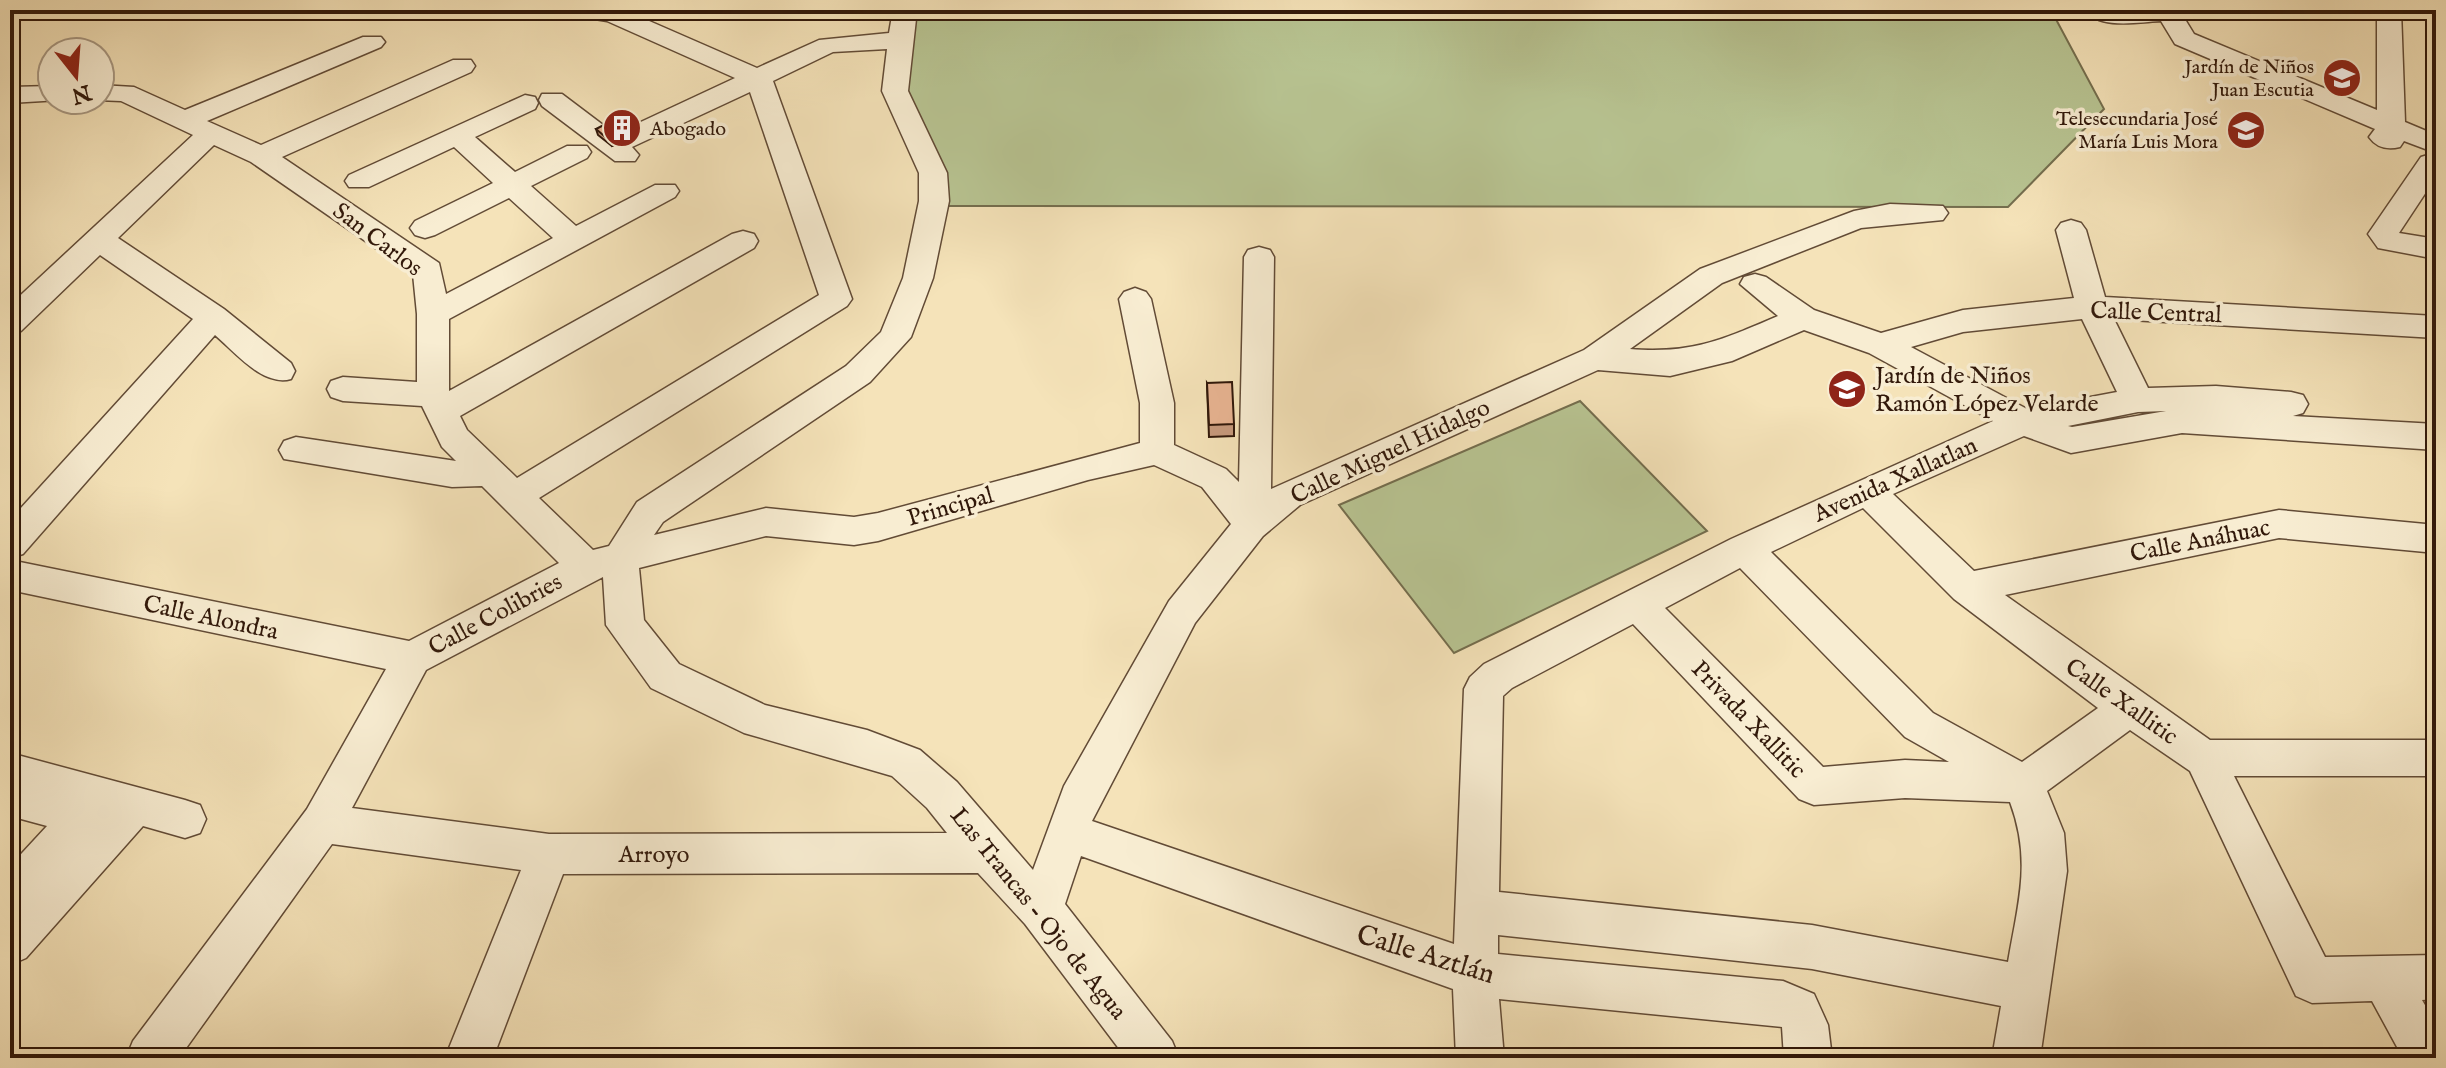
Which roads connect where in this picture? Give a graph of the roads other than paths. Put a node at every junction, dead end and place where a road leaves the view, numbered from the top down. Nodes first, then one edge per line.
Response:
1 (579, 10) edge
2 (2097, 10) edge
3 (2389, 10) edge
4 (2172, 11) edge
5 (619, 12) edge
6 (903, 25) edge
7 (372, 42) dead end
8 (462, 66) dead end
9 (759, 79) junction
10 (116, 93) edge
11 (36, 94) edge
12 (10, 95) edge
13 (2391, 127) junction
14 (196, 128) junction
15 (457, 135) junction
16 (577, 152) dead end
17 (261, 156) junction
18 (2434, 158) edge
19 (359, 181) dead end
20 (515, 184) junction
21 (665, 191) dead end
22 (1933, 213) dead end
23 (425, 228) dead end
24 (2071, 230) dead end
25 (98, 239) junction
26 (573, 240) junction
27 (743, 241) dead end
28 (2436, 249) edge
29 (1259, 257) dead end
30 (1755, 284) dead end
31 (1135, 299) dead end
32 (2092, 307) junction
33 (433, 314) junction
34 (213, 317) junction
35 (1803, 318) junction
36 (10, 323) edge
37 (2436, 327) edge
38 (1880, 345) junction
39 (1595, 358) junction
40 (279, 371) dead end
41 (343, 389) dead end
42 (2138, 400) junction
43 (436, 404) junction
44 (2179, 410) junction
45 (2436, 416) edge
46 (2023, 422) junction
47 (2436, 437) edge
48 (296, 450) dead end
49 (1157, 452) junction
50 (1214, 478) junction
51 (501, 485) junction
52 (1272, 490) junction
53 (1867, 490) junction
54 (1250, 526) junction
55 (2436, 539) edge
56 (10, 544) edge
57 (1744, 549) junction
58 (603, 562) junction
59 (10, 575) edge
60 (1967, 588) junction
61 (1638, 605) junction
62 (412, 658) junction
63 (2129, 708) junction
64 (2204, 758) junction
65 (2436, 758) edge
66 (10, 771) edge
67 (2024, 784) junction
68 (10, 797) edge
69 (109, 810) junction
70 (185, 819) dead end
71 (322, 823) junction
72 (1068, 832) junction
73 (988, 853) junction
74 (549, 854) junction
75 (10, 897) edge
76 (1041, 909) junction
77 (1476, 911) junction
78 (10, 943) edge
79 (1475, 974) junction
80 (2436, 977) edge
81 (2385, 979) junction
82 (2024, 988) junction
83 (150, 1058) edge
84 (469, 1058) edge
85 (1155, 1058) edge
86 (1480, 1058) edge
87 (1808, 1058) edge
88 (2016, 1058) edge
89 (2429, 1058) edge

1 - 5 street
2 - 4 street
3 - 13 street
4 - 13 street
5 - 9 street
6 - 9 street
6 - 58 street
7 - 14 street
8 - 17 street
9 - 15 street
9 - 51 street
10 - 14 street, San Carlos
11 - 12 street
13 - 18 street
14 - 17 street, San Carlos
14 - 25 street
15 - 19 street
15 - 20 street
16 - 20 street
17 - 33 street, San Carlos
18 - 28 street
20 - 23 street
20 - 26 street
21 - 26 street
22 - 39 street, Calle Miguel Hidalgo
24 - 32 street
25 - 34 street
25 - 36 street
26 - 33 street
27 - 43 street
29 - 52 street
30 - 35 street
31 - 49 street
32 - 37 street, Calle Central
32 - 38 street, Calle Central
32 - 42 street
33 - 43 street, San Carlos
34 - 40 street
34 - 56 street
35 - 38 street
35 - 39 street
38 - 46 street
39 - 52 street, Calle Miguel Hidalgo
41 - 43 street
42 - 44 street, Avenida Xallatlan
42 - 46 street, Avenida Xallatlan
43 - 51 street
44 - 45 street
44 - 46 street
44 - 47 street
46 - 53 street, Avenida Xallatlan
48 - 51 street
49 - 50 street
49 - 58 street, Principal
50 - 52 street
50 - 54 street
51 - 58 street
52 - 54 street, Calle Miguel Hidalgo
53 - 57 street, Avenida Xallatlan
53 - 60 street, Calle Xallitic
54 - 72 street, Calle Miguel Hidalgo
55 - 60 street, Calle Anáhuac
57 - 61 street, Avenida Xallatlan
57 - 67 street
58 - 62 street, Calle Colibries
58 - 73 street, Las Trancas - Ojo de Agua
59 - 62 street, Calle Alondra
60 - 63 street, Calle Xallitic
61 - 67 street, Privada Xallitic
61 - 77 street, Avenida Xallatlan
62 - 71 street, Calle Colibries
63 - 64 street, Calle Xallitic
63 - 67 street
64 - 65 street, Calle Xallitic
64 - 81 street
66 - 69 street
67 - 82 street
68 - 69 street
69 - 70 street
69 - 75 street
69 - 78 street
71 - 74 street, Arroyo
71 - 83 street, Calle Colibries
72 - 76 street, Calle Miguel Hidalgo
72 - 79 street, Calle Aztlán
73 - 74 street, Arroyo
73 - 76 street, Las Trancas - Ojo de Agua
74 - 84 street
76 - 85 street, Las Trancas - Ojo de Agua
77 - 79 street
77 - 82 street
79 - 86 street
79 - 87 street, Calle Aztlán
80 - 81 street
81 - 89 street
82 - 88 street

